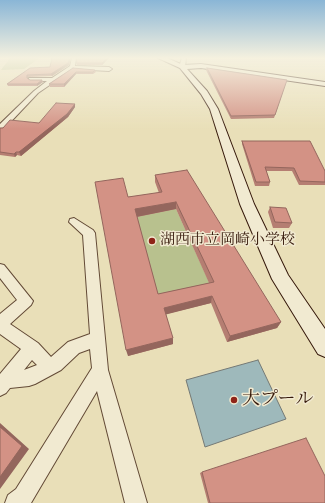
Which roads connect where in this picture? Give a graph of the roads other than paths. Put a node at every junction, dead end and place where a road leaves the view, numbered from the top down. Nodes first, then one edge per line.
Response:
1 (50, 81) edge
2 (196, 81) edge
3 (308, 81) edge
4 (325, 84) edge
5 (0, 128) edge
6 (74, 222) dead end
7 (0, 269) edge
8 (0, 324) edge
9 (97, 339) junction
10 (325, 347) edge
11 (32, 348) junction
12 (50, 367) junction
13 (100, 370) junction
14 (3, 384) edge
15 (16, 503) edge
16 (136, 503) edge

1 - 5 street
2 - 10 main road
3 - 4 main road
6 - 9 street
7 - 8 street
8 - 11 street
9 - 12 street
9 - 13 street
11 - 12 street
11 - 14 street
12 - 14 street
13 - 15 street
13 - 16 street

